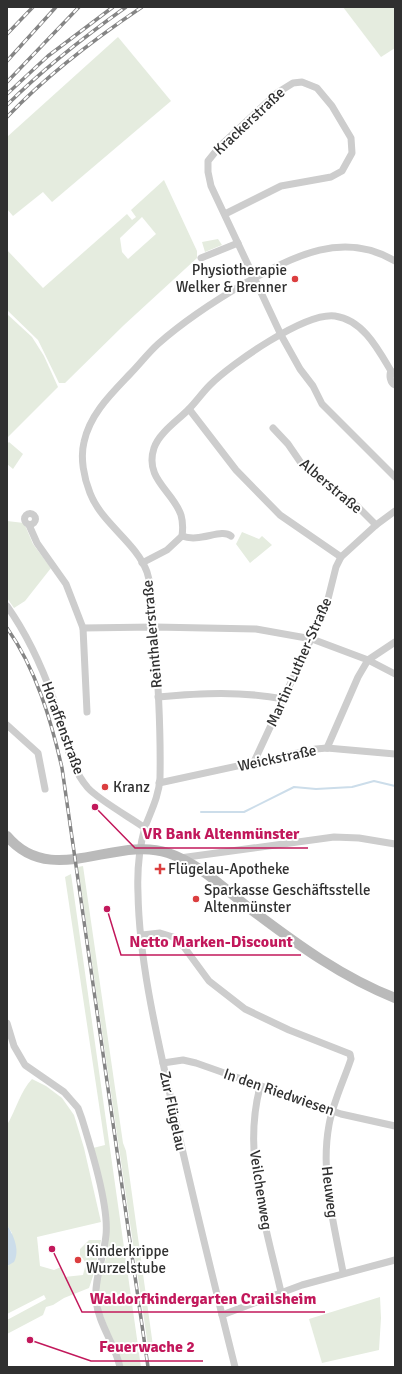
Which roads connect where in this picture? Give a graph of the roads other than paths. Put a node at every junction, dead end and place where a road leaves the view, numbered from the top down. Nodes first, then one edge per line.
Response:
1 (226, 214) junction
2 (238, 243) junction
3 (201, 258) dead end
4 (395, 261) edge
5 (254, 278) junction
6 (281, 335) junction
7 (393, 372) edge
8 (395, 385) edge
9 (189, 409) junction
10 (273, 428) dead end
11 (395, 477) edge
12 (395, 511) edge
13 (29, 525) dead end
14 (376, 525) junction
15 (182, 536) junction
16 (231, 536) dead end
17 (341, 557) junction
18 (142, 563) junction
19 (7, 606) edge
20 (154, 627) junction
21 (83, 628) junction
22 (312, 639) junction
23 (395, 642) edge
24 (368, 660) junction
25 (395, 674) edge
26 (158, 697) junction
27 (284, 699) junction
28 (88, 712) dead end
29 (7, 726) edge
30 (327, 748) junction
31 (395, 754) edge
32 (252, 764) junction
33 (160, 783) junction
34 (45, 789) dead end
35 (145, 828) junction
36 (7, 836) edge
37 (395, 844) edge
38 (140, 850) junction
39 (180, 858) junction
40 (142, 935) junction
41 (395, 998) edge
42 (7, 1024) edge
43 (163, 1063) junction
44 (260, 1087) junction
45 (332, 1111) junction
46 (395, 1126) edge
47 (395, 1260) edge
48 (344, 1272) junction
49 (281, 1292) junction
50 (222, 1314) junction
51 (120, 1367) edge
52 (235, 1367) edge

1 - 1 street, Krackerstraße
1 - 2 street, Krackerstraße
2 - 3 street
2 - 5 street, Krackerstraße
4 - 5 street, Reinthalerstraße
5 - 6 street, Krackerstraße
5 - 18 street, Reinthalerstraße
6 - 7 street
6 - 9 street
6 - 11 street, Krackerstraße
7 - 8 street
9 - 15 street
9 - 17 street
10 - 14 street, Alberstraße
12 - 14 street, Martin-Luther-Straße
13 - 21 street
14 - 17 street, Martin-Luther-Straße
15 - 16 street
15 - 18 street
17 - 22 street, Martin-Luther-Straße
18 - 20 street, Reinthalerstraße
19 - 35 street, Horaffenstraße
20 - 21 street
20 - 22 street
20 - 26 street, Reinthalerstraße
21 - 28 street
22 - 24 street
22 - 27 street, Martin-Luther-Straße
23 - 24 street
24 - 25 street
24 - 30 street
26 - 27 street
26 - 33 street, Reinthalerstraße
27 - 32 street, Martin-Luther-Straße
29 - 34 street
30 - 31 street, Weickstraße
30 - 32 street, Weickstraße
32 - 33 street, Weickstraße
33 - 35 street, Reinthalerstraße
35 - 38 street, Reinthalerstraße
36 - 38 main road
37 - 39 street
38 - 39 main road
38 - 40 street, Zur Flügelau
39 - 41 main road
40 - 43 street, Zur Flügelau
40 - 45 street, Heuweg
42 - 51 street
43 - 44 street, In den Riedwiesen
43 - 50 street, Zur Flügelau
44 - 45 street, In den Riedwiesen
44 - 49 street, Veilchenweg
45 - 46 street, In den Riedwiesen
45 - 48 street, Heuweg
47 - 48 street
48 - 49 street
49 - 50 street
50 - 52 street, Zur Flügelau

